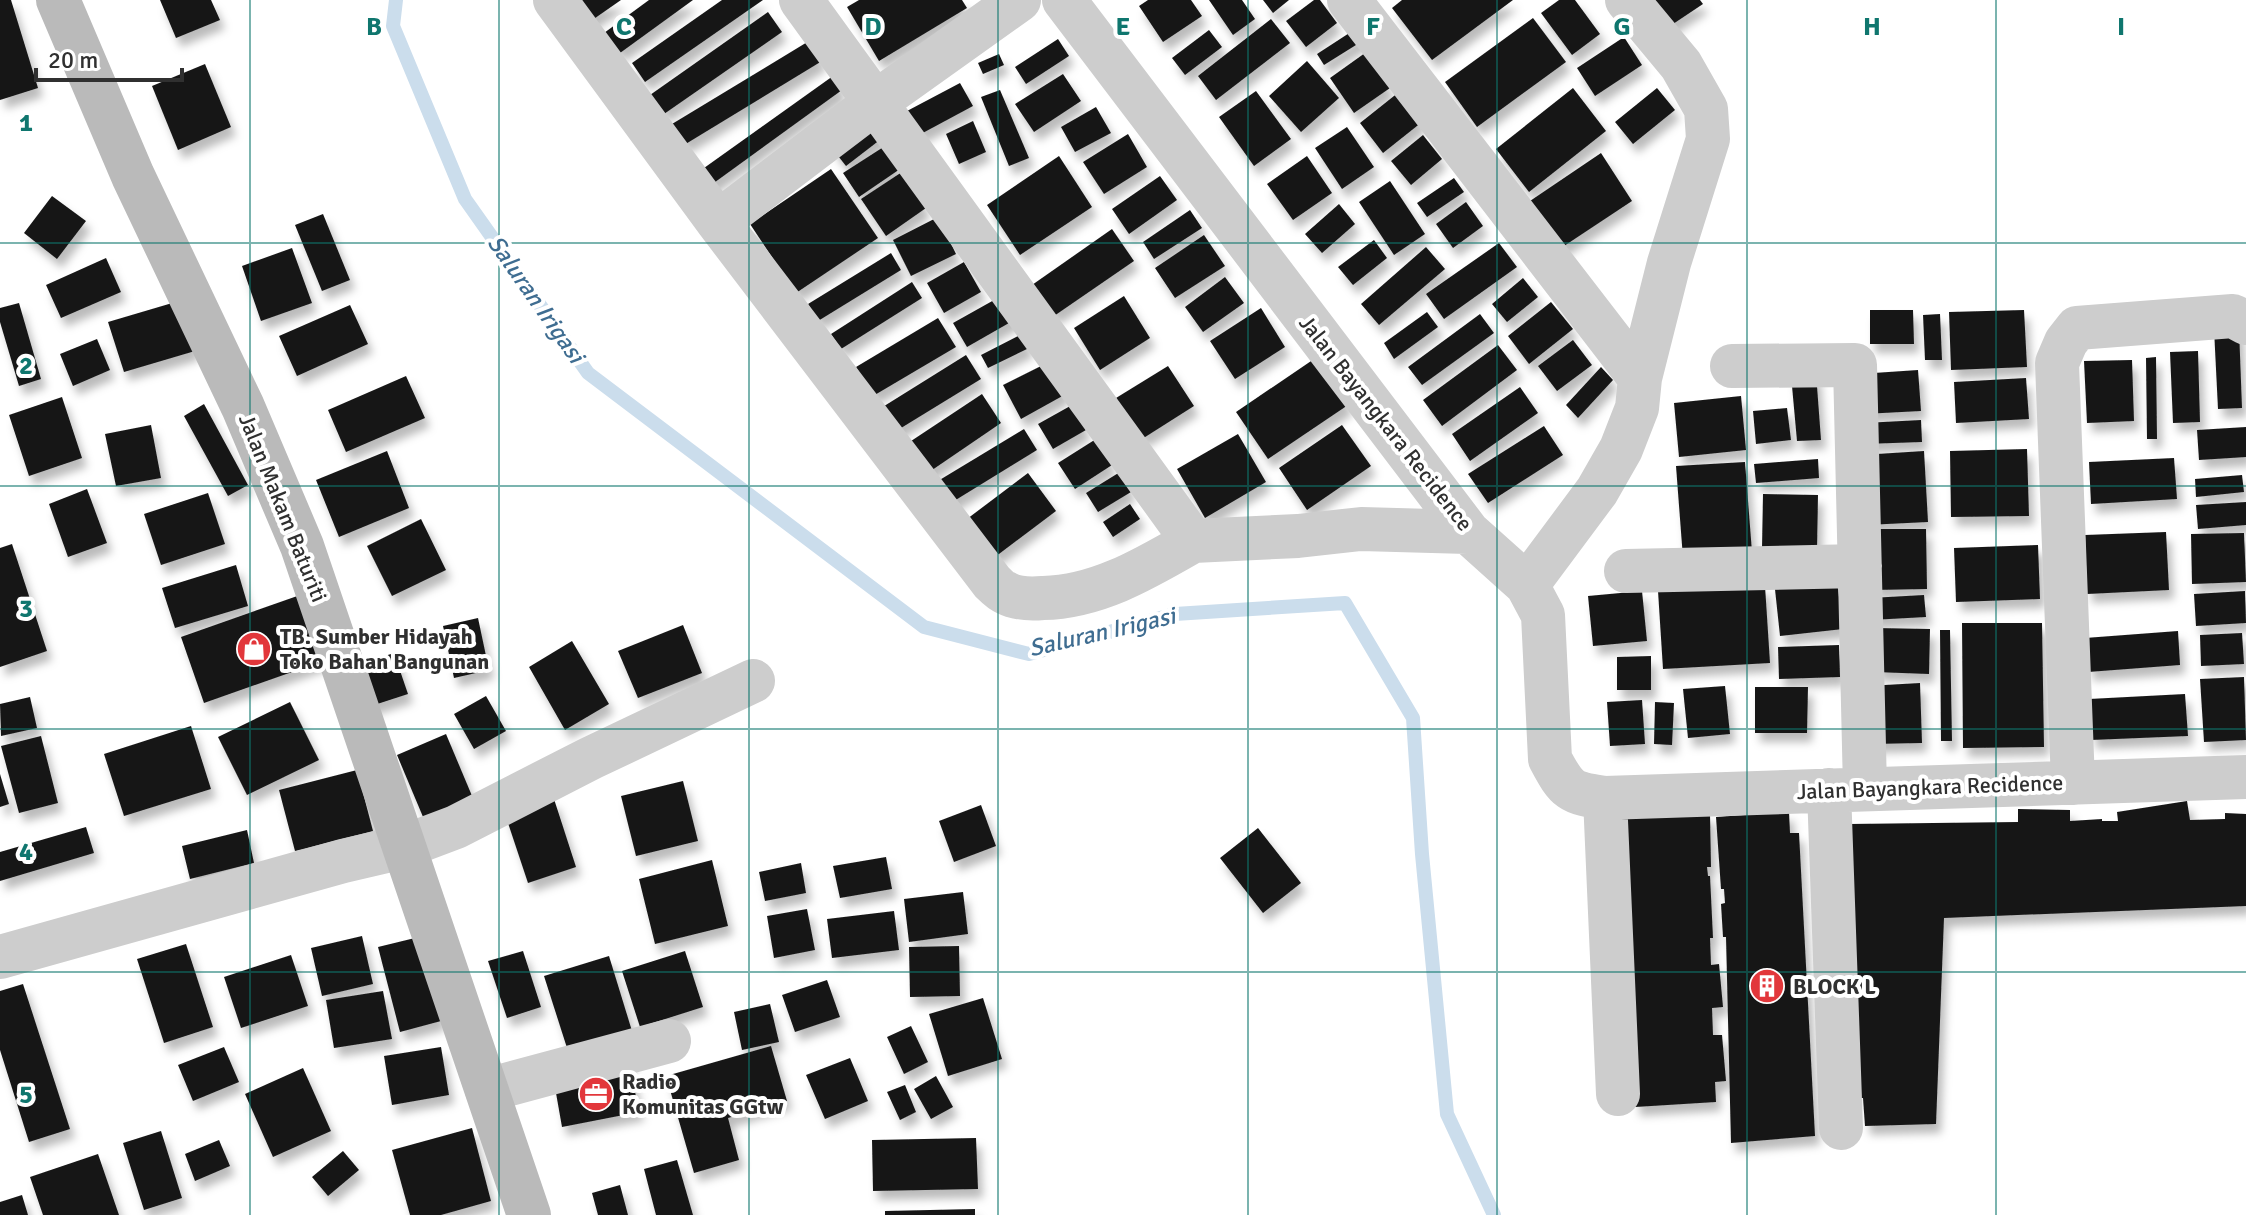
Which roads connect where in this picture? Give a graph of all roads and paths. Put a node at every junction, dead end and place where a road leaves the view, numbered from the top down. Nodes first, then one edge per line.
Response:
1 (58, 0) edge
2 (555, 0) edge
3 (801, 0) edge
4 (1019, 0) edge
5 (1064, 0) edge
6 (1349, 0) edge
7 (1627, 0) edge
8 (876, 102) junction
9 (718, 222) junction
10 (2246, 323) edge
11 (1732, 366) dead end
12 (1640, 378) junction
13 (1468, 532) junction
14 (1193, 541) junction
15 (1860, 566) junction
16 (1626, 571) dead end
17 (1527, 585) junction
18 (753, 681) dead end
19 (2246, 777) edge
20 (2073, 783) junction
21 (1847, 790) junction
22 (1605, 798) junction
23 (403, 847) junction
24 (0, 957) edge
25 (669, 1041) dead end
26 (487, 1090) junction
27 (1618, 1094) dead end
28 (1841, 1128) dead end
29 (529, 1215) edge

1 - 23 street, Jalan Makam Baturiti
2 - 9 street
3 - 8 street
4 - 8 street
5 - 13 street, Jalan Bayangkara Recidence
6 - 12 street
7 - 12 street
8 - 9 street
8 - 14 street
9 - 14 street
10 - 20 street
11 - 15 street
12 - 17 street
13 - 14 street
13 - 17 street, Jalan Bayangkara Recidence
15 - 16 street
15 - 21 street
17 - 22 street, Jalan Bayangkara Recidence
18 - 23 street
19 - 20 street, Jalan Bayangkara Recidence
20 - 21 street, Jalan Bayangkara Recidence
21 - 22 street, Jalan Bayangkara Recidence
21 - 28 street
22 - 27 street
23 - 24 street
23 - 26 street, Jalan Makam Baturiti
25 - 26 street
26 - 29 street, Jalan Makam Baturiti

